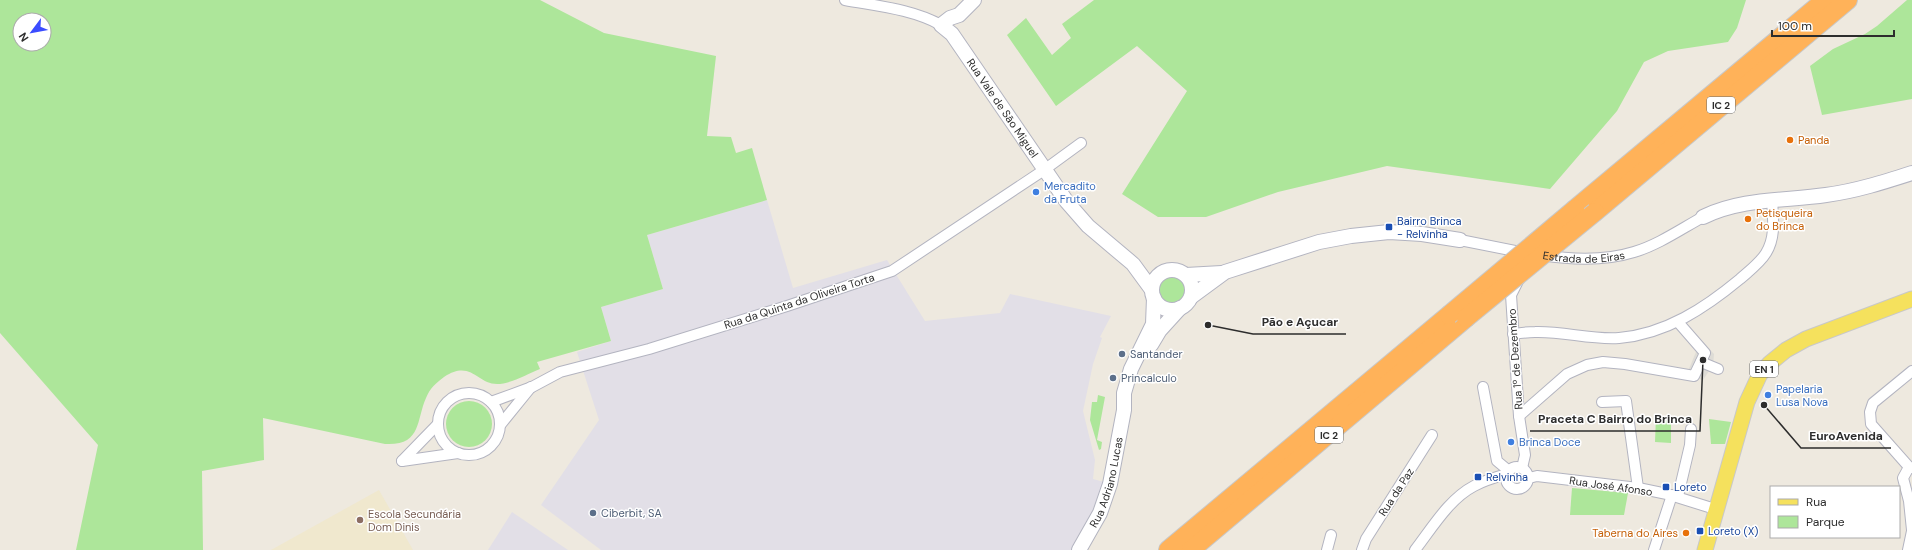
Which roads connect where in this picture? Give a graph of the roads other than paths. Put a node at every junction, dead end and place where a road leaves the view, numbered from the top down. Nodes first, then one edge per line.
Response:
1 (845, 0) edge
2 (974, 0) edge
3 (1825, 0) edge
4 (1848, 0) edge
5 (946, 30) junction
6 (1081, 142) dead end
7 (1044, 170) junction
8 (1912, 173) edge
9 (1772, 200) junction
10 (1703, 217) joint
11 (1460, 240) joint
12 (1532, 254) junction
13 (1133, 264) junction
14 (1164, 271) junction
15 (1225, 272) junction
16 (1186, 275) junction
17 (1153, 294) junction
18 (1191, 297) junction
19 (1912, 299) edge
20 (1180, 308) junction
21 (1678, 322) junction
22 (1514, 334) junction
23 (1701, 362) junction
24 (1718, 369) dead end
25 (1912, 371) edge
26 (532, 387) junction
27 (1483, 387) dead end
28 (491, 402) junction
29 (1602, 402) dead end
30 (1124, 410) junction
31 (1520, 416) junction
32 (438, 424) junction
33 (501, 424) junction
34 (1691, 430) dead end
35 (1432, 435) dead end
36 (458, 453) junction
37 (1910, 467) edge
38 (1522, 468) junction
39 (1508, 472) junction
40 (1529, 478) junction
41 (1486, 480) junction
42 (1511, 487) junction
43 (1638, 488) junction
44 (1675, 495) junction
45 (1715, 509) junction
46 (1912, 531) edge
47 (1332, 535) dead end
48 (1193, 544) edge
49 (1079, 550) edge
50 (1160, 550) edge
51 (1168, 550) edge
52 (1327, 550) edge
53 (1362, 550) edge
54 (1415, 550) edge
55 (1654, 550) edge
56 (1705, 550) edge
57 (1908, 550) edge

1 - 5 street
2 - 5 street
3 - 48 highway, IC 2, bridge
4 - 48 highway, IC 2, bridge
5 - 7 street, Rua Vale de São Miguel
6 - 7 street, Rua da Quinta da Oliveira Torta
7 - 13 street, Rua Vale de São Miguel
7 - 26 street, Rua da Quinta da Oliveira Torta
8 - 9 street, Estrada de Eiras
9 - 10 street, Estrada de Eiras
9 - 21 street
10 - 12 street, Estrada de Eiras
11 - 12 street, Estrada de Eiras
11 - 15 street, Estrada de Eiras
12 - 22 street, Rua 1º de Dezembro
13 - 14 street, Rua Vale de São Miguel
13 - 17 street, Rua Vale de São Miguel
14 - 16 street
14 - 17 street
15 - 16 street, Estrada de Eiras
15 - 18 street, Estrada de Eiras
16 - 18 street
17 - 20 street
17 - 30 street, Rua Adriano Lucas
18 - 20 street
19 - 45 main road, EN 1
20 - 30 street, Rua Adriano Lucas
21 - 22 street
21 - 23 street
22 - 31 street, Rua 1º de Dezembro
23 - 24 street
23 - 31 street
25 - 37 street
26 - 28 street, Rua da Quinta da Oliveira Torta
26 - 33 street, Rua da Quinta da Oliveira Torta
27 - 39 street
28 - 32 street
28 - 33 street
29 - 43 street
30 - 49 street, Rua Adriano Lucas
31 - 38 street, Rua 1º de Dezembro
32 - 36 street
32 - 36 street
33 - 36 street
34 - 44 street
35 - 53 street, Rua da Paz
37 - 46 street
38 - 39 street
38 - 40 street
39 - 41 street
39 - 42 street
40 - 42 street
40 - 43 street, Rua José Afonso
41 - 42 street
41 - 54 street
43 - 44 street, Rua José Afonso
44 - 45 street, Rua José Afonso
44 - 55 street
45 - 56 main road, EN 1
46 - 57 street
47 - 52 street
48 - 50 highway
48 - 51 highway, IC 2

